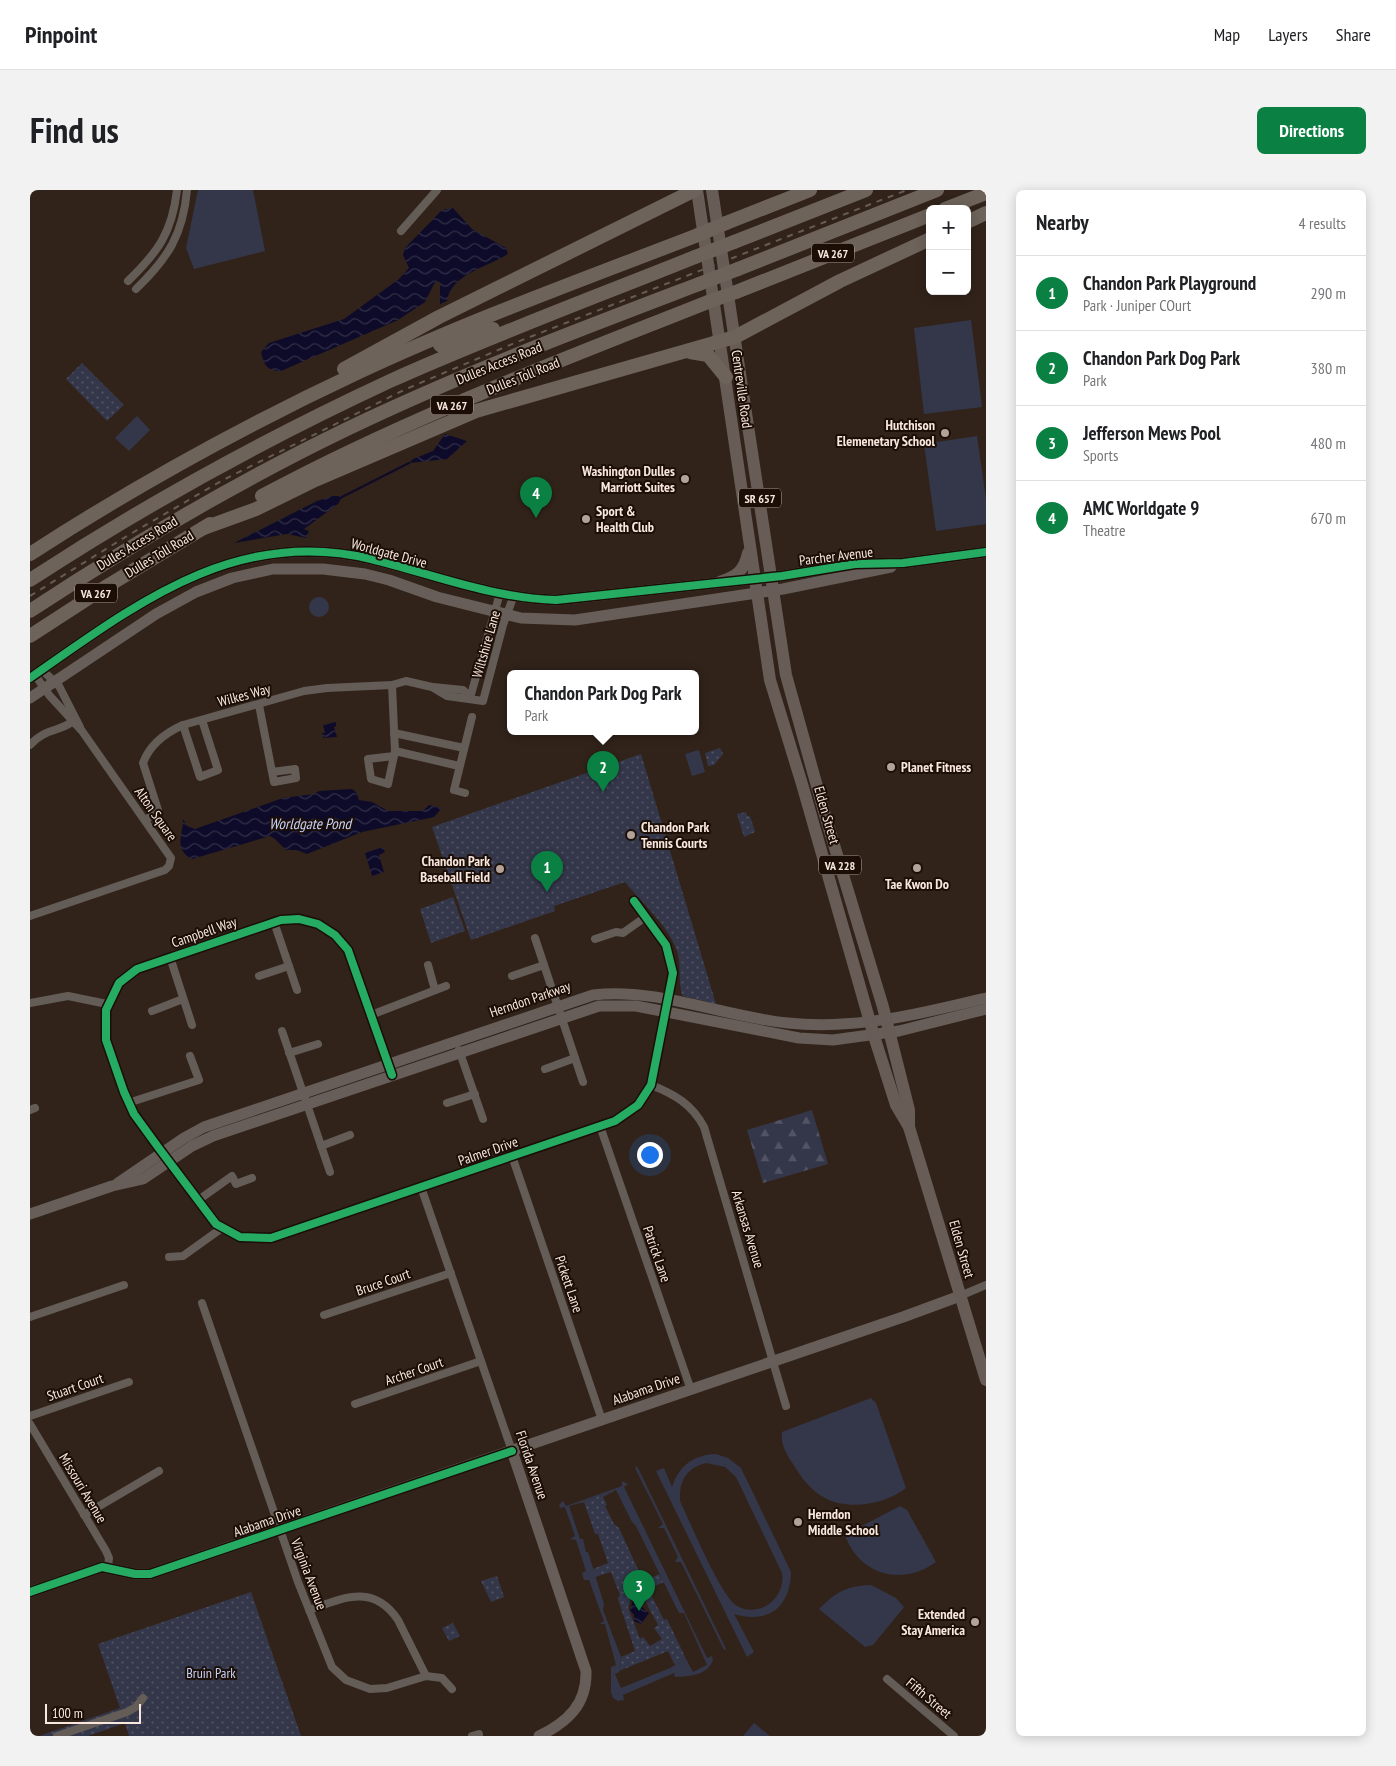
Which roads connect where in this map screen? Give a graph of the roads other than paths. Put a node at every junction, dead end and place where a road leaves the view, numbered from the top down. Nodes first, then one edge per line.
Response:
1 (177, 190) edge
2 (188, 190) edge
3 (437, 190) edge
4 (696, 190) edge
5 (712, 190) edge
6 (810, 190) edge
7 (866, 190) edge
8 (937, 190) edge
9 (986, 193) edge
10 (956, 205) edge
11 (986, 213) edge
12 (926, 217) edge
13 (971, 220) edge
14 (401, 232) dead end
15 (926, 241) edge
16 (128, 281) dead end
17 (136, 289) dead end
18 (589, 299) junction
19 (735, 337) junction
20 (720, 342) junction
21 (685, 352) junction
22 (359, 372) junction
23 (726, 377) junction
24 (242, 429) junction
25 (204, 528) junction
26 (750, 548) junction
27 (986, 552) edge
28 (30, 554) edge
29 (903, 564) junction
30 (772, 576) junction
31 (754, 578) junction
32 (30, 580) edge
33 (720, 582) junction
34 (773, 590) junction
35 (500, 593) junction
36 (756, 594) junction
37 (514, 595) junction
38 (30, 611) edge
39 (494, 611) junction
40 (507, 614) junction
41 (30, 636) edge
42 (36, 674) edge
43 (55, 681) junction
44 (392, 685) junction
45 (44, 688) junction
46 (30, 698) edge
47 (470, 698) junction
48 (483, 701) joint
49 (259, 704) junction
50 (794, 709) joint
51 (780, 713) joint
52 (472, 717) dead end
53 (75, 720) junction
54 (202, 720) junction
55 (183, 725) junction
56 (394, 733) junction
57 (30, 745) edge
58 (464, 748) junction
59 (459, 766) junction
60 (272, 772) dead end
61 (465, 793) dead end
62 (146, 820) junction
63 (634, 901) dead end
64 (30, 916) edge
65 (644, 918) junction
66 (274, 922) junction
67 (535, 938) dead end
68 (595, 939) dead end
69 (170, 957) junction
70 (428, 965) dead end
71 (544, 965) junction
72 (289, 966) junction
73 (258, 976) dead end
74 (512, 976) dead end
75 (446, 986) dead end
76 (297, 990) dead end
77 (435, 990) junction
78 (986, 998) edge
79 (183, 999) junction
80 (30, 1003) edge
81 (108, 1004) junction
82 (667, 1006) junction
83 (986, 1009) edge
84 (152, 1011) dead end
85 (560, 1011) junction
86 (371, 1014) junction
87 (870, 1023) junction
88 (192, 1025) dead end
89 (887, 1027) junction
90 (282, 1031) dead end
91 (874, 1036) junction
92 (318, 1044) dead end
93 (458, 1046) junction
94 (289, 1053) junction
95 (190, 1056) dead end
96 (575, 1058) junction
97 (390, 1069) junction
98 (545, 1069) dead end
99 (583, 1082) dead end
100 (651, 1085) junction
101 (474, 1094) junction
102 (304, 1099) junction
103 (128, 1103) junction
104 (447, 1103) dead end
105 (483, 1119) dead end
106 (600, 1126) junction
107 (909, 1127) junction
108 (350, 1135) dead end
109 (321, 1146) junction
110 (512, 1156) junction
111 (166, 1158) junction
112 (330, 1172) dead end
113 (252, 1178) dead end
114 (421, 1187) junction
115 (198, 1201) junction
116 (30, 1214) edge
117 (222, 1228) junction
118 (169, 1257) dead end
119 (451, 1273) junction
120 (124, 1285) dead end
121 (986, 1286) edge
122 (960, 1296) junction
123 (202, 1303) dead end
124 (324, 1315) dead end
125 (30, 1317) edge
126 (481, 1361) junction
127 (775, 1361) junction
128 (986, 1380) edge
129 (129, 1382) dead end
130 (691, 1390) junction
131 (355, 1404) dead end
132 (786, 1406) dead end
133 (30, 1416) edge
134 (602, 1420) junction
135 (30, 1424) edge
136 (512, 1451) junction
137 (159, 1471) dead end
138 (84, 1515) junction
139 (280, 1530) junction
140 (108, 1567) junction
141 (30, 1592) edge
142 (309, 1610) junction
143 (426, 1676) junction
144 (887, 1679) dead end
145 (452, 1690) dead end
146 (143, 1698) dead end
147 (56, 1736) edge
148 (539, 1736) edge
149 (954, 1736) edge

1 - 16 street
2 - 17 street
3 - 14 street
4 - 20 main road, Centreville Road / SR 657
4 - 24 highway
5 - 19 main road, Centreville Road / SR 657
6 - 22 highway, bridge
7 - 18 highway, Dulles Access Road, bridge
8 - 38 highway, Dulles Access Road, bridge
9 - 10 highway
11 - 13 highway
12 - 25 highway, Dulles Toll Road / VA 267, bridge
15 - 19 highway
18 - 22 highway
18 - 32 highway, Dulles Access Road
19 - 20 highway
19 - 30 main road, Centreville Road / SR 657
20 - 21 highway
20 - 23 main road, Centreville Road / SR 657
21 - 23 highway
21 - 25 highway
22 - 24 highway
23 - 26 main road, Centreville Road / SR 657
24 - 28 highway
25 - 41 highway, Dulles Toll Road / VA 267
26 - 31 main road, Centreville Road / SR 657
26 - 33 main road
27 - 29 street, Parcher Avenue
29 - 30 street, Parcher Avenue
29 - 34 street, Parcher Avenue
30 - 31 street, Worldgate Drive
30 - 34 main road, Centreville Road / SR 657
31 - 33 street, Worldgate Drive
31 - 36 main road, Centreville Road / SR 657
33 - 37 street, Worldgate Drive
34 - 36 street, Worldgate Drive
34 - 50 main road, Elden Street / SR 657
35 - 37 street, Worldgate Drive
35 - 39 street, Wiltshire Lane
35 - 42 street, Worldgate Drive
36 - 40 street, Worldgate Drive
36 - 51 main road, Elden Street / SR 657
37 - 40 street, Wiltshire Lane
39 - 40 street, Worldgate Drive
39 - 43 street, Worldgate Drive
39 - 47 street, Wiltshire Lane
40 - 48 street, Wiltshire Lane
42 - 43 street, Alton Square
42 - 45 street, Alton Square
43 - 45 street, Worldgate Drive
43 - 53 street, Alton Square
44 - 47 street, Wilkes Way
44 - 49 street, Wilkes Way
44 - 56 street
45 - 46 street, Worldgate Drive
45 - 53 street, Alton Square
47 - 48 street, Wilkes Way
49 - 54 street, Wilkes Way
49 - 60 street
50 - 89 main road, Elden Street / VA 228
51 - 87 main road, Elden Street / VA 228
52 - 58 street
53 - 57 street
53 - 62 street, Alton Square
54 - 55 street, Wilkes Way
54 - 55 street
55 - 62 street, Wilkes Way
56 - 58 street
56 - 59 street
58 - 59 street
59 - 61 street
62 - 64 street, Alton Square
63 - 65 street, Palmer Drive
65 - 68 street
65 - 82 street, Palmer Drive
66 - 69 street, Campbell Way
66 - 72 street
66 - 86 street, Campbell Way
67 - 71 street
69 - 79 street
69 - 81 street, Campbell Way
70 - 77 street
71 - 74 street
71 - 85 street
72 - 73 street
72 - 76 street
75 - 77 street
77 - 86 street
78 - 89 street, Herndon Parkway
79 - 84 street
79 - 88 street
80 - 81 street
81 - 103 street, Campbell Way
82 - 85 street, Herndon Parkway
82 - 87 street, Herndon Parkway
82 - 91 street, Herndon Parkway
82 - 100 street, Palmer Drive
83 - 89 street, Herndon Parkway
85 - 93 street, Herndon Parkway
85 - 96 street
86 - 97 street, Campbell Way
87 - 89 street, Herndon Parkway
87 - 91 main road, Elden Street / VA 228
89 - 91 street, Herndon Parkway
89 - 107 main road, Elden Street
90 - 94 street
91 - 107 main road, Elden Street
92 - 94 street
93 - 97 street, Herndon Parkway
93 - 101 street
94 - 102 street
95 - 103 street
96 - 98 street
96 - 99 street
97 - 102 street, Herndon Parkway
100 - 106 street, Palmer Drive
100 - 127 street, Arkansas Avenue
101 - 104 street
101 - 105 street
102 - 109 street
102 - 111 street, Herndon Parkway
103 - 111 street, Campbell Way
106 - 110 street, Palmer Drive
106 - 130 street, Patrick Lane
107 - 122 main road, Elden Street
108 - 109 street
109 - 112 street
110 - 114 street, Palmer Drive
110 - 134 street, Pickett Lane
111 - 115 street, Palmer Drive
111 - 116 street, Herndon Parkway
113 - 115 street
114 - 117 street, Palmer Drive
114 - 119 street, Florida Avenue
115 - 117 street, Palmer Drive
117 - 118 street
119 - 124 street, Bruce Court
119 - 126 street, Florida Avenue
120 - 125 street
121 - 122 street, Alabama Drive
122 - 127 street, Alabama Drive
122 - 128 main road, Elden Street
123 - 139 street, Virginia Avenue
126 - 131 street, Archer Court
126 - 136 street, Florida Avenue
127 - 130 street, Alabama Drive
127 - 132 street, Arkansas Avenue
129 - 133 street, Stuart Court
130 - 134 street, Alabama Drive
134 - 136 street, Alabama Drive
135 - 138 street, Missouri Avenue
136 - 139 street, Alabama Drive
136 - 148 street, Florida Avenue
137 - 138 street
138 - 140 street, Missouri Avenue
139 - 140 street, Alabama Drive
139 - 142 street, Virginia Avenue
140 - 141 street
142 - 143 street
142 - 143 street, Virginia Avenue
143 - 145 street
144 - 149 street, Fifth Street
146 - 147 street

